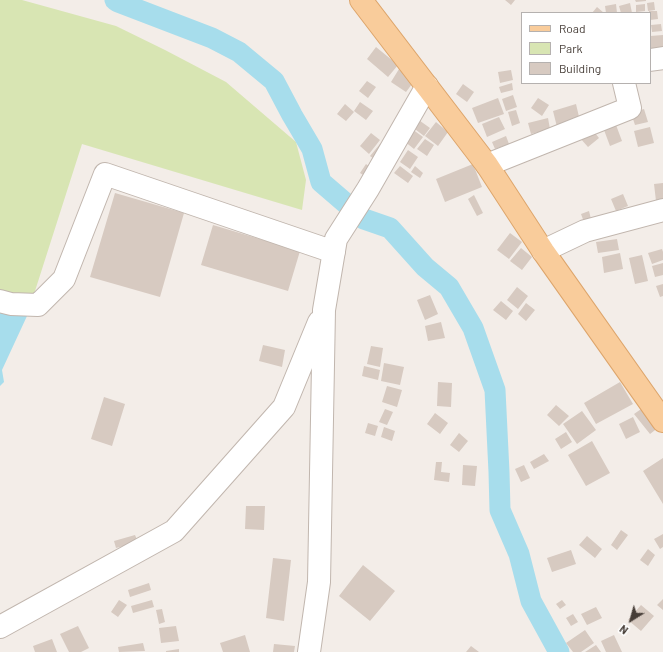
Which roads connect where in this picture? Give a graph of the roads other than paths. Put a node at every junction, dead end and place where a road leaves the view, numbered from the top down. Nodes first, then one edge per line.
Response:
1 (361, 0) edge
2 (663, 58) edge
3 (651, 60) edge
4 (624, 84) edge
5 (427, 86) junction
6 (487, 165) junction
7 (663, 210) edge
8 (335, 246) junction
9 (543, 251) junction
10 (0, 301) edge
11 (324, 310) junction
12 (663, 421) edge
13 (0, 627) edge
14 (309, 652) edge

1 - 5 main road
2 - 3 street
4 - 6 street
5 - 6 main road
5 - 8 street
6 - 9 main road
7 - 9 street
8 - 10 street
8 - 11 street
9 - 12 main road
11 - 13 street
11 - 14 street

